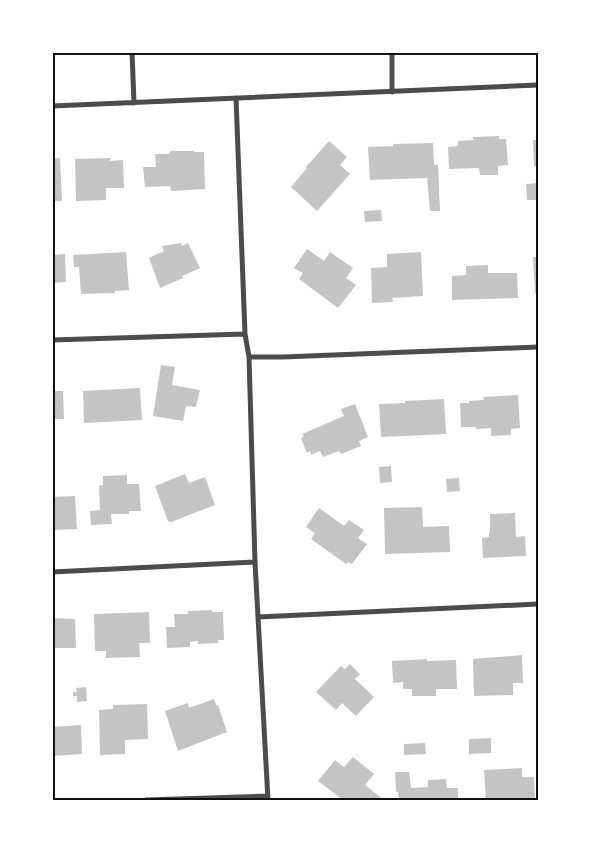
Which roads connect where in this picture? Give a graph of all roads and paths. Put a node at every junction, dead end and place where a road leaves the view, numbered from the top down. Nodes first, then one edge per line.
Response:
1 (132, 52) edge
2 (392, 52) edge
3 (538, 85) edge
4 (392, 92) junction
5 (236, 98) junction
6 (134, 103) junction
7 (52, 106) edge
8 (245, 334) junction
9 (52, 340) edge
10 (538, 346) edge
11 (249, 357) junction
12 (254, 562) junction
13 (52, 572) edge
14 (538, 604) edge
15 (258, 616) junction
16 (268, 798) edge
17 (146, 800) edge

1 - 6 street
2 - 4 street
3 - 4 street
4 - 5 street
5 - 6 street
5 - 8 street
6 - 7 street
8 - 9 street
8 - 11 street
10 - 11 street
11 - 12 street
12 - 13 street
12 - 15 street
14 - 15 street
15 - 16 street
16 - 17 street

